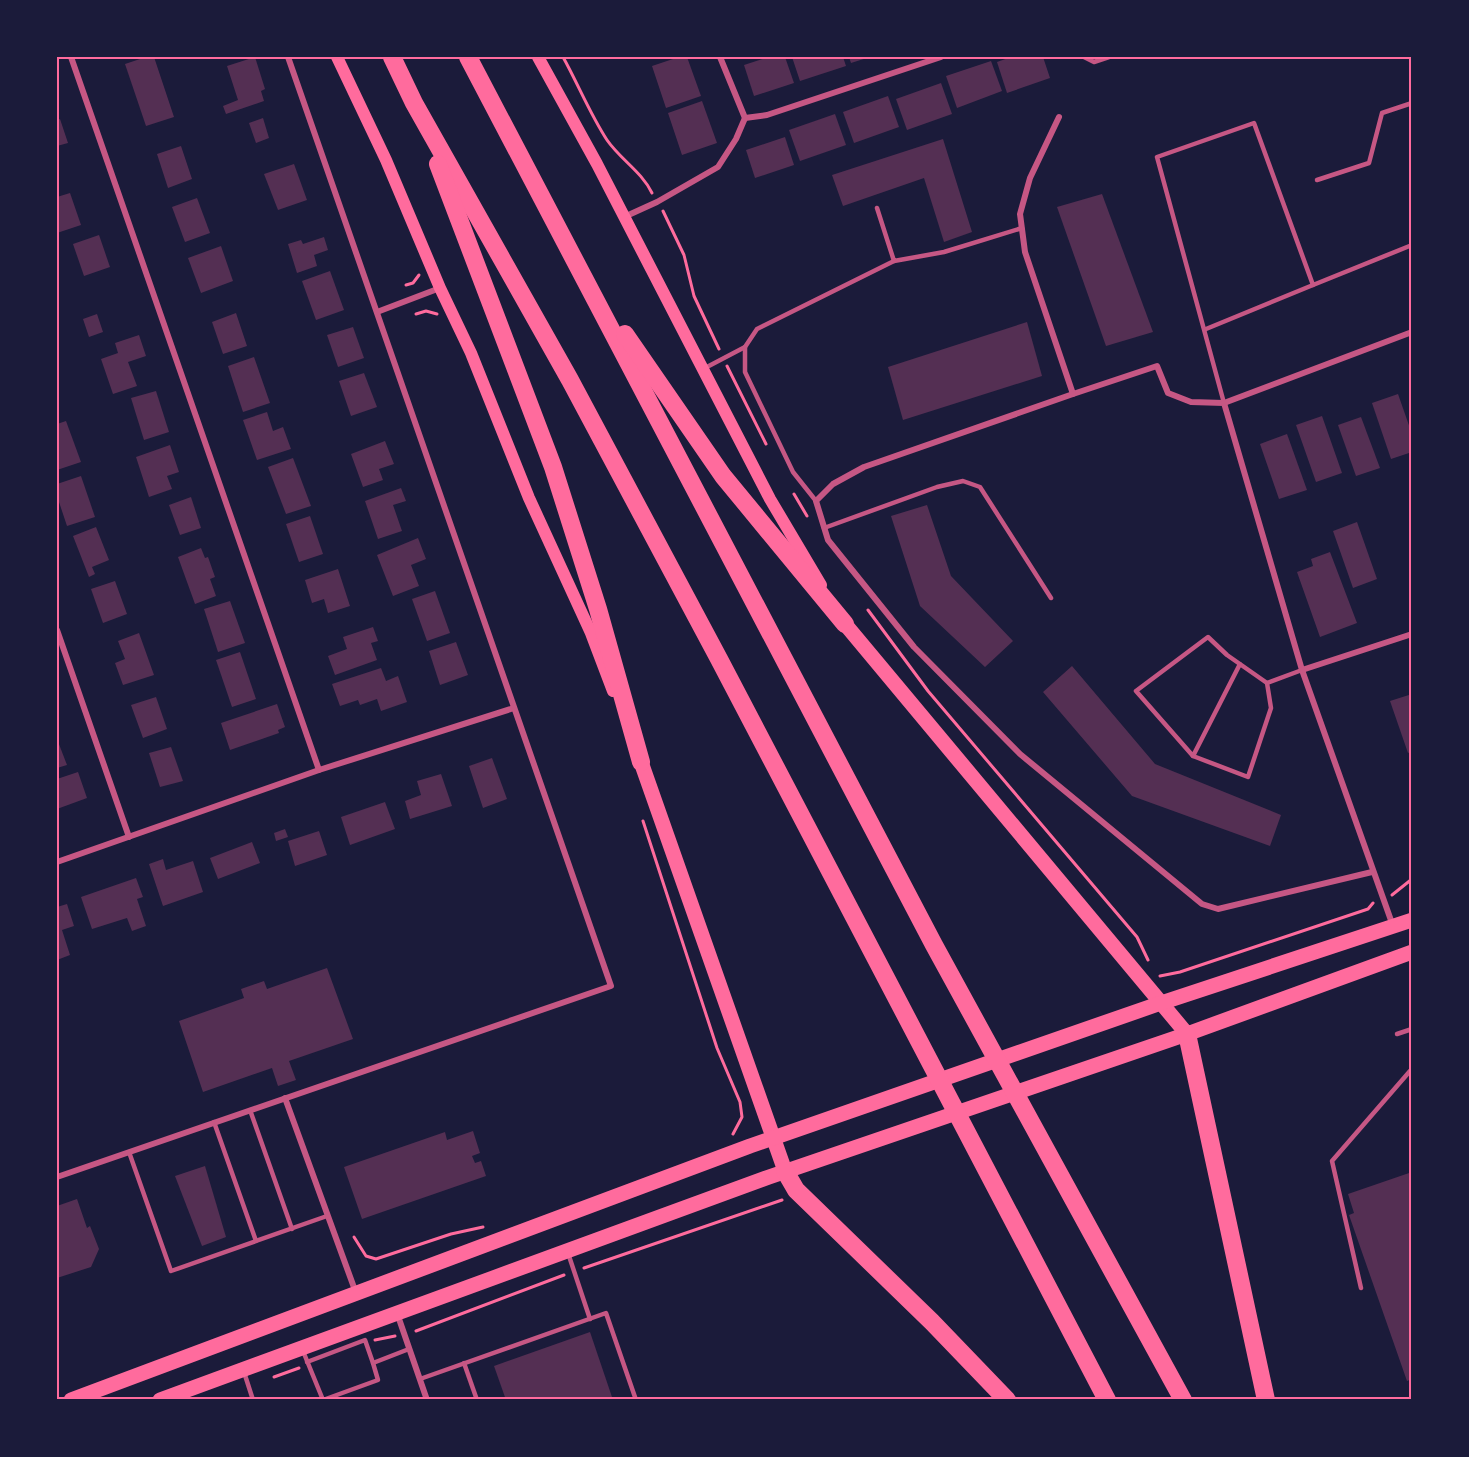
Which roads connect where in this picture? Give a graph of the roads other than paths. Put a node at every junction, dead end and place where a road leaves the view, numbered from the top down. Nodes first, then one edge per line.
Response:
1 (71, 57) edge
2 (288, 57) edge
3 (337, 57) edge
4 (392, 57) edge
5 (468, 57) edge
6 (538, 57) edge
7 (720, 57) edge
8 (941, 57) edge
9 (1084, 57) edge
10 (1109, 57) edge
11 (414, 103) junction
12 (1412, 103) edge
13 (1059, 117) dead end
14 (745, 118) junction
15 (1317, 180) dead end
16 (877, 208) dead end
17 (623, 217) junction
18 (1022, 228) junction
19 (1412, 245) edge
20 (894, 261) junction
21 (579, 268) junction
22 (1313, 285) junction
23 (440, 288) junction
24 (376, 312) junction
25 (1206, 329) junction
26 (1412, 332) edge
27 (745, 347) junction
28 (704, 368) junction
29 (1073, 394) junction
30 (1224, 403) junction
31 (816, 501) junction
32 (823, 528) junction
33 (1051, 598) dead end
34 (844, 624) junction
35 (57, 630) edge
36 (1412, 634) edge
37 (1240, 664) junction
38 (1302, 670) junction
39 (1268, 683) junction
40 (514, 708) junction
41 (1193, 756) junction
42 (641, 762) junction
43 (319, 770) junction
44 (129, 837) junction
45 (57, 862) edge
46 (1372, 872) junction
47 (1412, 920) edge
48 (1393, 927) junction
49 (1412, 952) edge
50 (1161, 1003) junction
51 (1412, 1029) edge
52 (1187, 1034) junction
53 (1397, 1034) dead end
54 (1410, 1071) dead end
55 (285, 1098) junction
56 (250, 1110) junction
57 (214, 1122) junction
58 (773, 1138) junction
59 (129, 1152) junction
60 (785, 1171) junction
61 (57, 1177) edge
62 (327, 1216) junction
63 (292, 1228) junction
64 (256, 1241) junction
65 (567, 1250) junction
66 (1361, 1288) dead end
67 (356, 1294) junction
68 (396, 1312) junction
69 (590, 1319) junction
70 (409, 1349) junction
71 (306, 1358) junction
72 (373, 1363) junction
73 (464, 1364) junction
74 (243, 1370) junction
75 (420, 1379) junction
76 (71, 1400) edge
77 (160, 1400) edge
78 (253, 1400) edge
79 (427, 1400) edge
80 (477, 1400) edge
81 (636, 1400) edge
82 (1007, 1400) edge
83 (1107, 1400) edge
84 (1183, 1400) edge
85 (1266, 1400) edge

1 - 43 street
2 - 24 street
3 - 23 main road
4 - 11 highway
5 - 21 highway
6 - 17 main road
7 - 14 street
8 - 14 street
9 - 10 lane
11 - 42 highway
11 - 83 highway
12 - 15 lane
13 - 18 street
14 - 17 street
16 - 20 lane
17 - 28 main road
18 - 20 lane
18 - 29 street
19 - 22 lane
20 - 27 lane
21 - 34 highway
21 - 84 highway
22 - 25 lane
22 - 25 lane
23 - 24 street
23 - 42 main road
24 - 40 street
25 - 30 lane
26 - 30 street
27 - 28 lane
27 - 31 lane
28 - 34 main road
29 - 30 street
29 - 31 street
30 - 38 street
31 - 32 street
32 - 33 lane
32 - 46 street
34 - 50 main road
35 - 44 street
36 - 38 street
37 - 39 lane
37 - 41 lane
37 - 41 lane
38 - 39 lane
38 - 46 street
39 - 41 lane
40 - 43 street
40 - 55 street
42 - 58 main road
43 - 44 street
44 - 45 street
46 - 48 street
47 - 48 main road
48 - 50 main road
49 - 52 main road
50 - 52 main road
50 - 58 main road
51 - 53 lane
52 - 60 main road
52 - 85 highway
54 - 66 lane
55 - 56 street
55 - 62 street
56 - 57 street
56 - 63 lane
57 - 59 street
57 - 64 lane
58 - 60 main road
58 - 67 main road
59 - 61 street
59 - 64 lane
60 - 65 main road
60 - 82 highway
62 - 63 lane
62 - 67 street
63 - 64 lane
65 - 68 main road
65 - 69 lane
67 - 76 main road
68 - 70 street
68 - 71 main road
69 - 73 lane
69 - 81 lane
70 - 72 lane
70 - 75 street
71 - 72 lane
71 - 72 lane
71 - 74 main road
73 - 75 lane
73 - 80 lane
74 - 77 main road
74 - 78 lane
75 - 79 street

